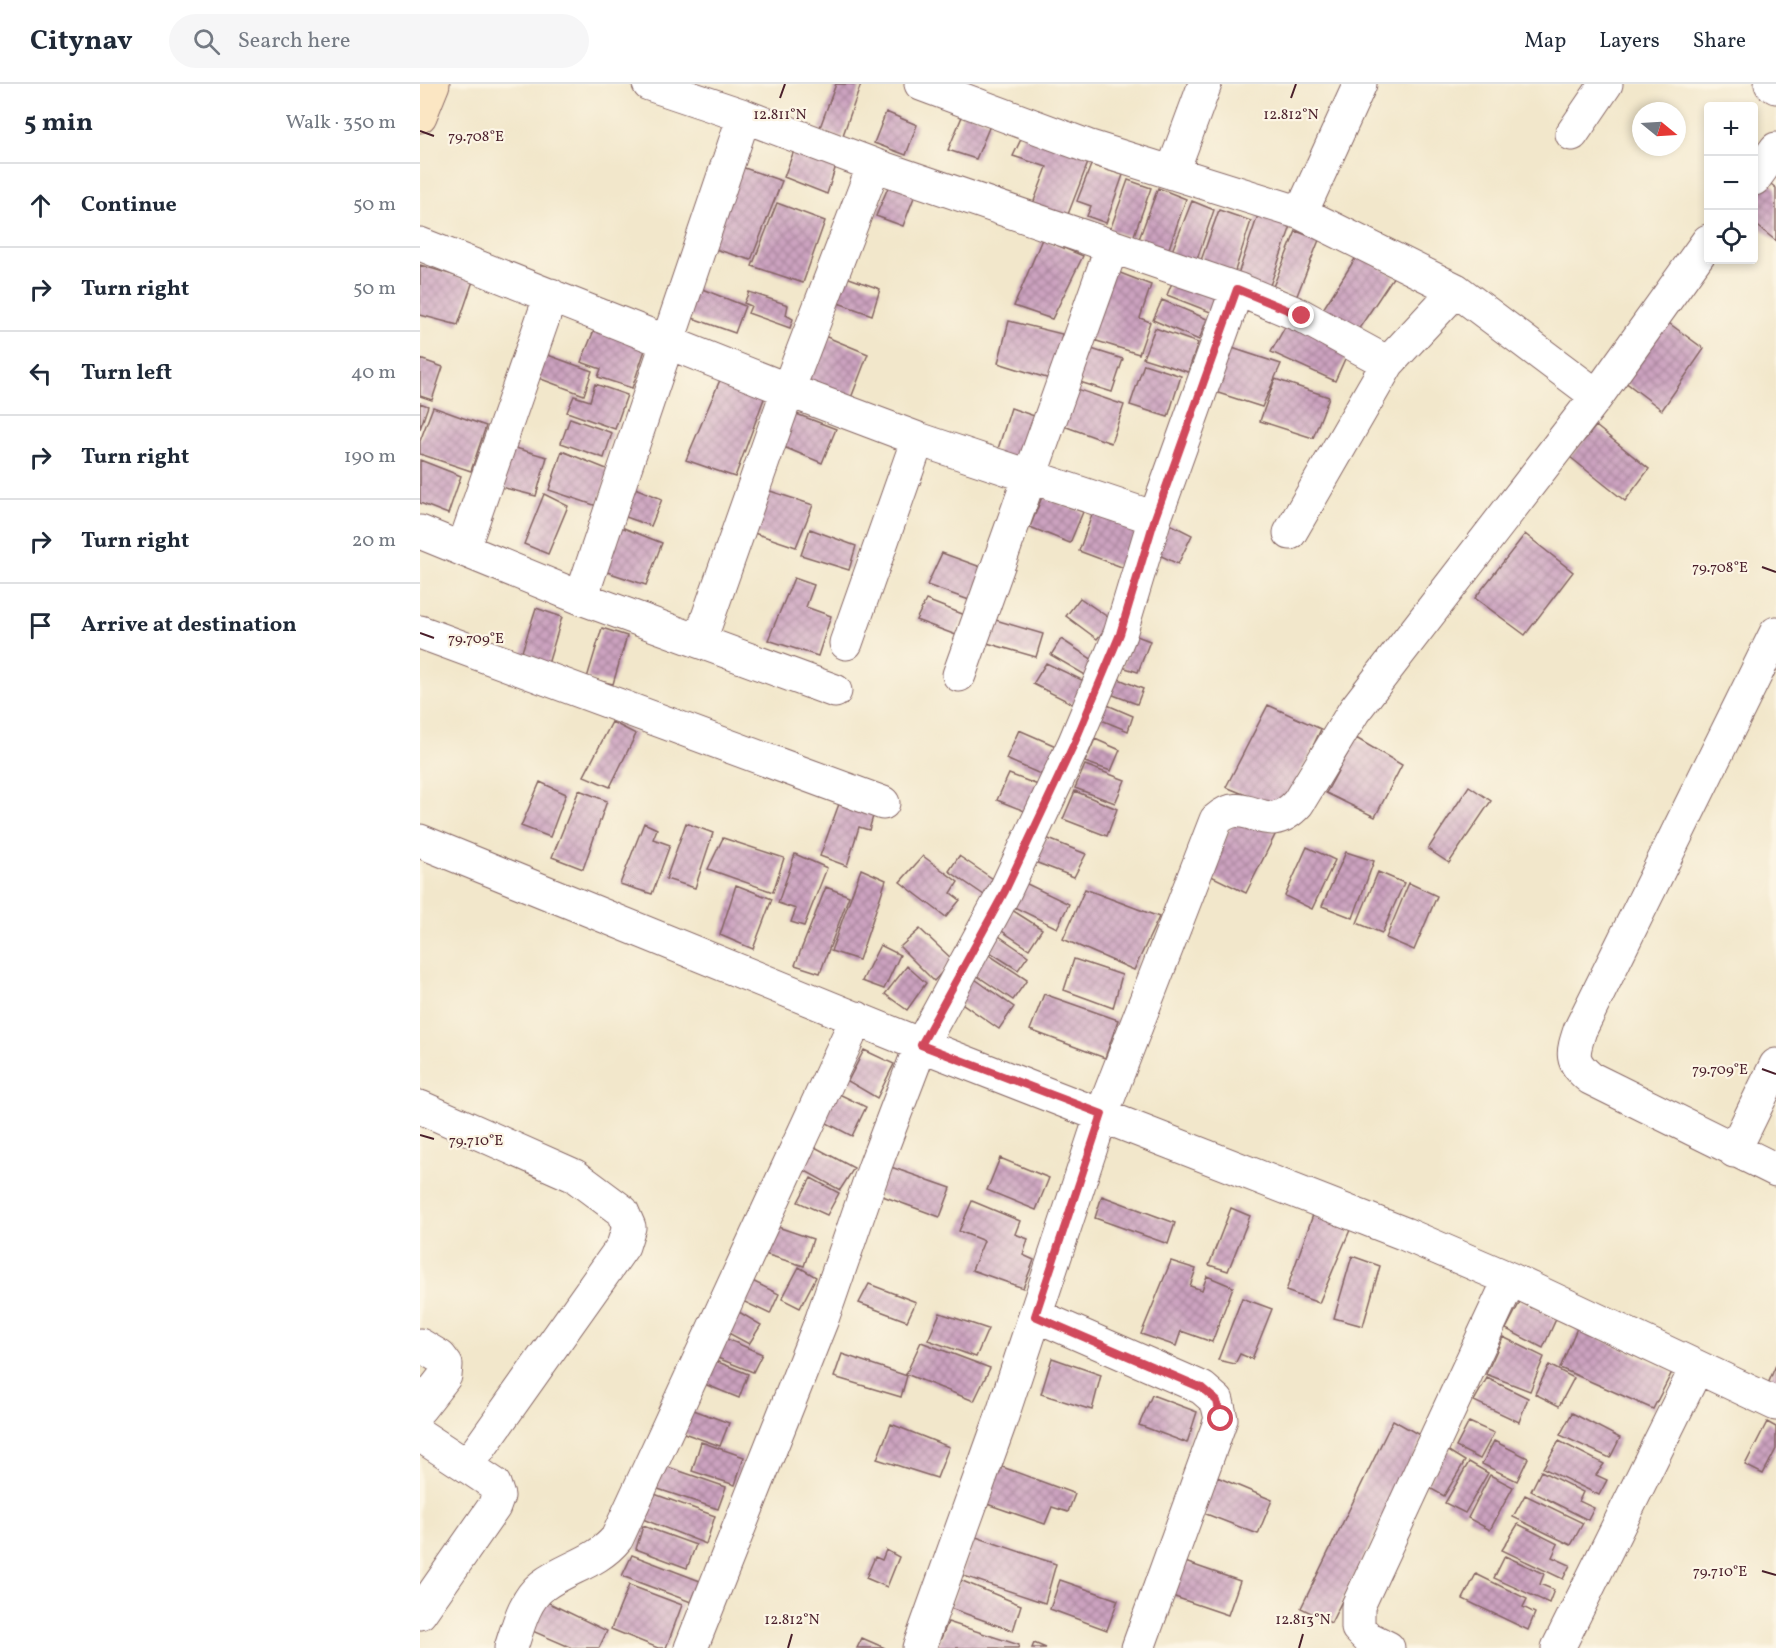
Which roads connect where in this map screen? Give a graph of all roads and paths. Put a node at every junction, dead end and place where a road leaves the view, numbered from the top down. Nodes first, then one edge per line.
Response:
1 (433, 84) edge
2 (649, 84) edge
3 (921, 84) edge
4 (1205, 84) edge
5 (1360, 84) edge
6 (1606, 84) edge
7 (1770, 84) edge
8 (1776, 87) edge
9 (972, 93) edge
10 (420, 116) edge
11 (744, 116) junction
12 (1572, 134) dead end
13 (1776, 149) edge
14 (874, 165) junction
15 (1172, 173) junction
16 (1758, 174) edge
17 (1301, 213) junction
18 (420, 244) edge
19 (1112, 246) junction
20 (1704, 247) edge
21 (1237, 289) junction
22 (1456, 290) junction
23 (551, 295) junction
24 (669, 342) junction
25 (1388, 363) junction
26 (788, 390) junction
27 (1597, 396) junction
28 (918, 439) junction
29 (1031, 477) junction
30 (1155, 518) junction
31 (420, 532) edge
32 (1290, 533) dead end
33 (463, 549) junction
34 (581, 598) junction
35 (420, 632) edge
36 (1776, 633) edge
37 (700, 640) junction
38 (846, 643) dead end
39 (959, 675) dead end
40 (1767, 675) edge
41 (835, 691) dead end
42 (883, 803) dead end
43 (420, 841) edge
44 (857, 1018) junction
45 (921, 1045) junction
46 (1776, 1065) edge
47 (420, 1107) edge
48 (1102, 1114) junction
49 (1734, 1151) junction
50 (1776, 1170) edge
51 (1510, 1279) junction
52 (1035, 1316) junction
53 (420, 1345) edge
54 (1697, 1367) junction
55 (1776, 1404) edge
56 (420, 1408) edge
57 (420, 1435) edge
58 (467, 1466) junction
59 (420, 1613) edge
60 (511, 1648) edge
61 (691, 1648) edge
62 (919, 1648) edge
63 (1138, 1648) edge
64 (1388, 1648) edge
65 (1558, 1648) edge

1 - 10 main road
2 - 11 street
3 - 9 street
4 - 15 street
5 - 17 street
6 - 12 street
7 - 8 street
9 - 15 street
11 - 14 street
11 - 24 street
13 - 16 street
14 - 19 street
14 - 26 street
15 - 17 street
17 - 22 street
18 - 23 street
19 - 21 street
19 - 29 street
20 - 27 street
21 - 25 street
21 - 30 street
22 - 25 street
22 - 27 street
23 - 24 street
23 - 33 street
24 - 26 street
24 - 34 street
25 - 32 street
26 - 28 street
26 - 37 street
27 - 48 street
28 - 29 street
28 - 38 street
29 - 30 street
29 - 39 street
30 - 45 street
31 - 33 street
33 - 34 street
34 - 37 street
35 - 42 street
36 - 40 street
37 - 41 street
40 - 49 street
43 - 44 street
44 - 45 street
44 - 60 street
45 - 48 street
45 - 61 street
46 - 49 street
47 - 58 street
48 - 51 street
48 - 52 street
49 - 50 street
51 - 54 street
51 - 64 street
52 - 62 street
52 - 63 street
53 - 56 street
54 - 55 street
54 - 65 street
57 - 58 street
58 - 59 street

